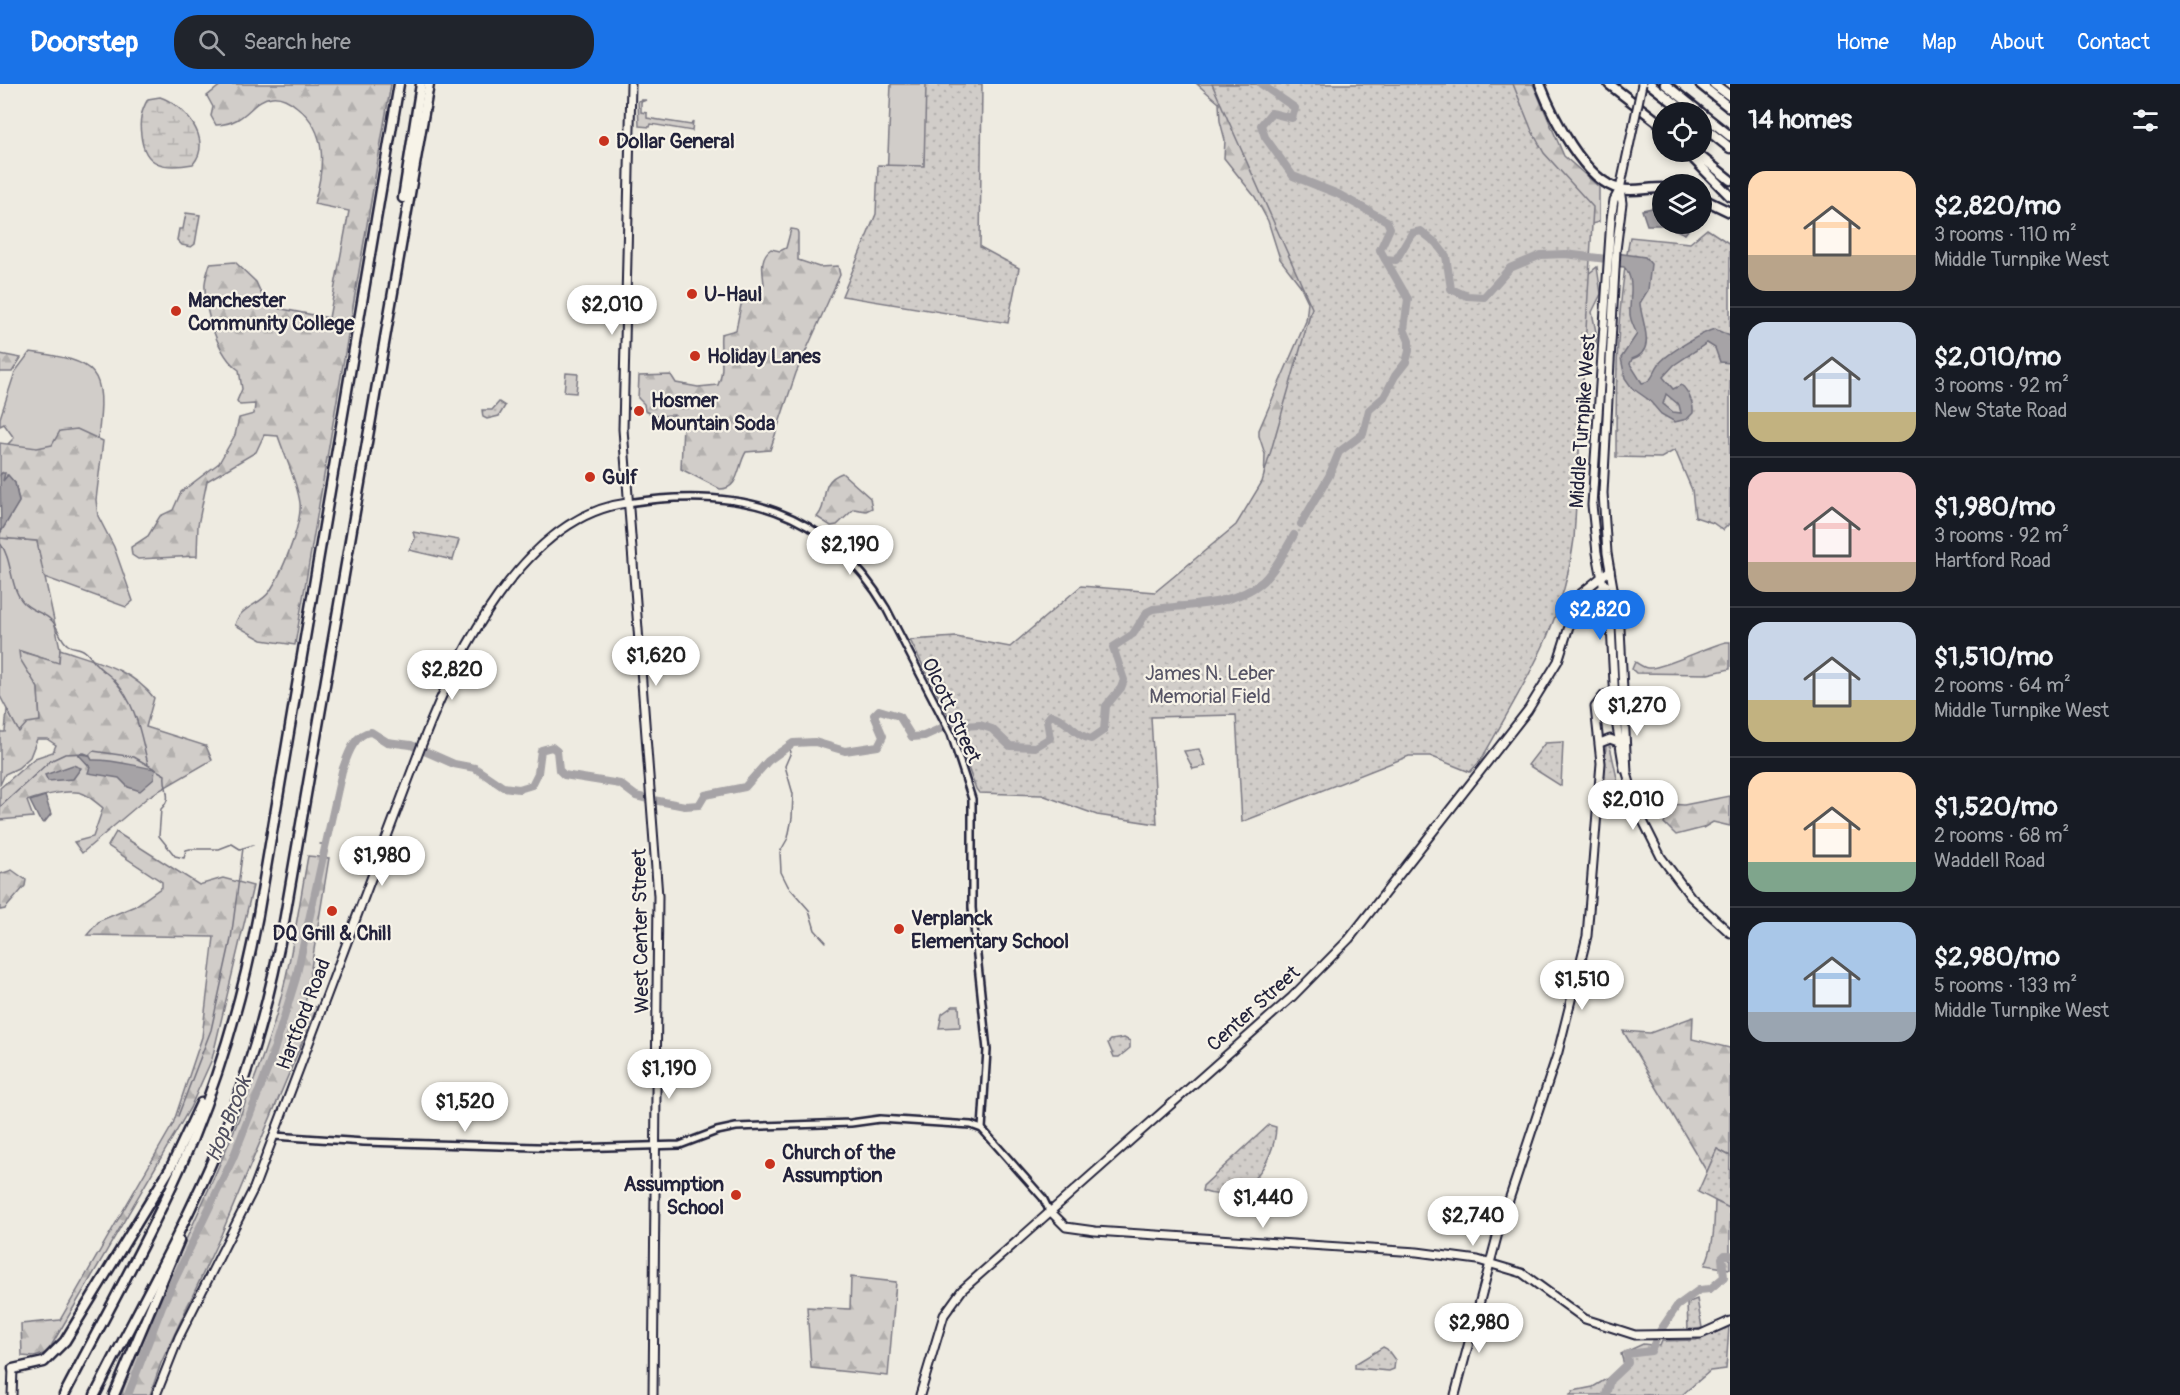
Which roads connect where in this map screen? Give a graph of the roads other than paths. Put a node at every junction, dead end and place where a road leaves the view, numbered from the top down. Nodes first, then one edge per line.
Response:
1 (399, 84) edge
2 (421, 84) edge
3 (429, 84) edge
4 (631, 84) edge
5 (1540, 84) edge
6 (1609, 84) edge
7 (1642, 84) edge
8 (1650, 84) edge
9 (1665, 84) edge
10 (1700, 84) edge
11 (1714, 84) edge
12 (1730, 96) edge
13 (1673, 102) edge
14 (1687, 102) edge
15 (1730, 108) edge
16 (1652, 119) edge
17 (1712, 122) edge
18 (1712, 134) edge
19 (1730, 136) edge
20 (1730, 148) edge
21 (1697, 162) edge
22 (1708, 162) edge
23 (1730, 180) edge
24 (1652, 188) edge
25 (1620, 189) junction
26 (1730, 196) edge
27 (1712, 203) edge
28 (1730, 212) edge
29 (386, 326) junction
30 (1608, 335) junction
31 (627, 503) junction
32 (1610, 570) junction
33 (1601, 576) junction
34 (1612, 581) junction
35 (1604, 587) junction
36 (1575, 610) junction
37 (1623, 691) junction
38 (1614, 696) junction
39 (1623, 699) junction
40 (1618, 742) junction
41 (1600, 743) junction
42 (1627, 773) junction
43 (1730, 933) edge
44 (214, 1082) junction
45 (982, 1129) junction
46 (274, 1136) junction
47 (655, 1145) junction
48 (1049, 1210) junction
49 (185, 1219) junction
50 (1490, 1262) junction
51 (1730, 1321) edge
52 (13, 1369) joint
53 (12, 1395) edge
54 (64, 1395) edge
55 (95, 1395) edge
56 (114, 1395) edge
57 (156, 1395) edge
58 (653, 1395) edge
59 (920, 1395) edge
60 (1455, 1395) edge

1 - 44 highway
2 - 29 highway
3 - 29 highway
4 - 31 main road, West Center Street
5 - 25 highway
6 - 16 highway
7 - 25 main road, Middle Turnpike West, bridge
8 - 13 highway
9 - 14 highway
10 - 15 highway
11 - 12 highway
17 - 19 highway
18 - 20 highway
21 - 26 highway
22 - 23 highway
24 - 25 highway
25 - 30 main road, Middle Turnpike West
27 - 28 highway
29 - 49 highway
30 - 32 main road, Middle Turnpike West
30 - 33 main road, Middle Turnpike West
31 - 45 street, Olcott Street
31 - 46 main road, Hartford Road
31 - 47 main road, West Center Street
32 - 33 main road, Center Street
32 - 34 main road, Middle Turnpike West
33 - 35 main road, Middle Turnpike West
33 - 36 main road, Center Street
34 - 35 main road
34 - 37 main road, Middle Turnpike West
35 - 36 main road
35 - 38 main road, Middle Turnpike West
36 - 48 main road, Center Street
37 - 38 main road
37 - 39 main road, Middle Turnpike West
38 - 39 main road
38 - 40 main road, Middle Turnpike West
38 - 41 main road
39 - 42 main road, Middle Turnpike West
40 - 41 main road
40 - 42 main road, Middle Turnpike West
41 - 50 main road
42 - 43 main road
44 - 52 highway
44 - 54 highway
45 - 47 street
45 - 48 street
46 - 47 street
46 - 57 main road, Hartford Road
47 - 58 main road, West Center Street
48 - 50 main road
48 - 59 main road, Center Street
49 - 55 highway
49 - 56 highway
50 - 51 main road
50 - 60 main road
52 - 53 main road

